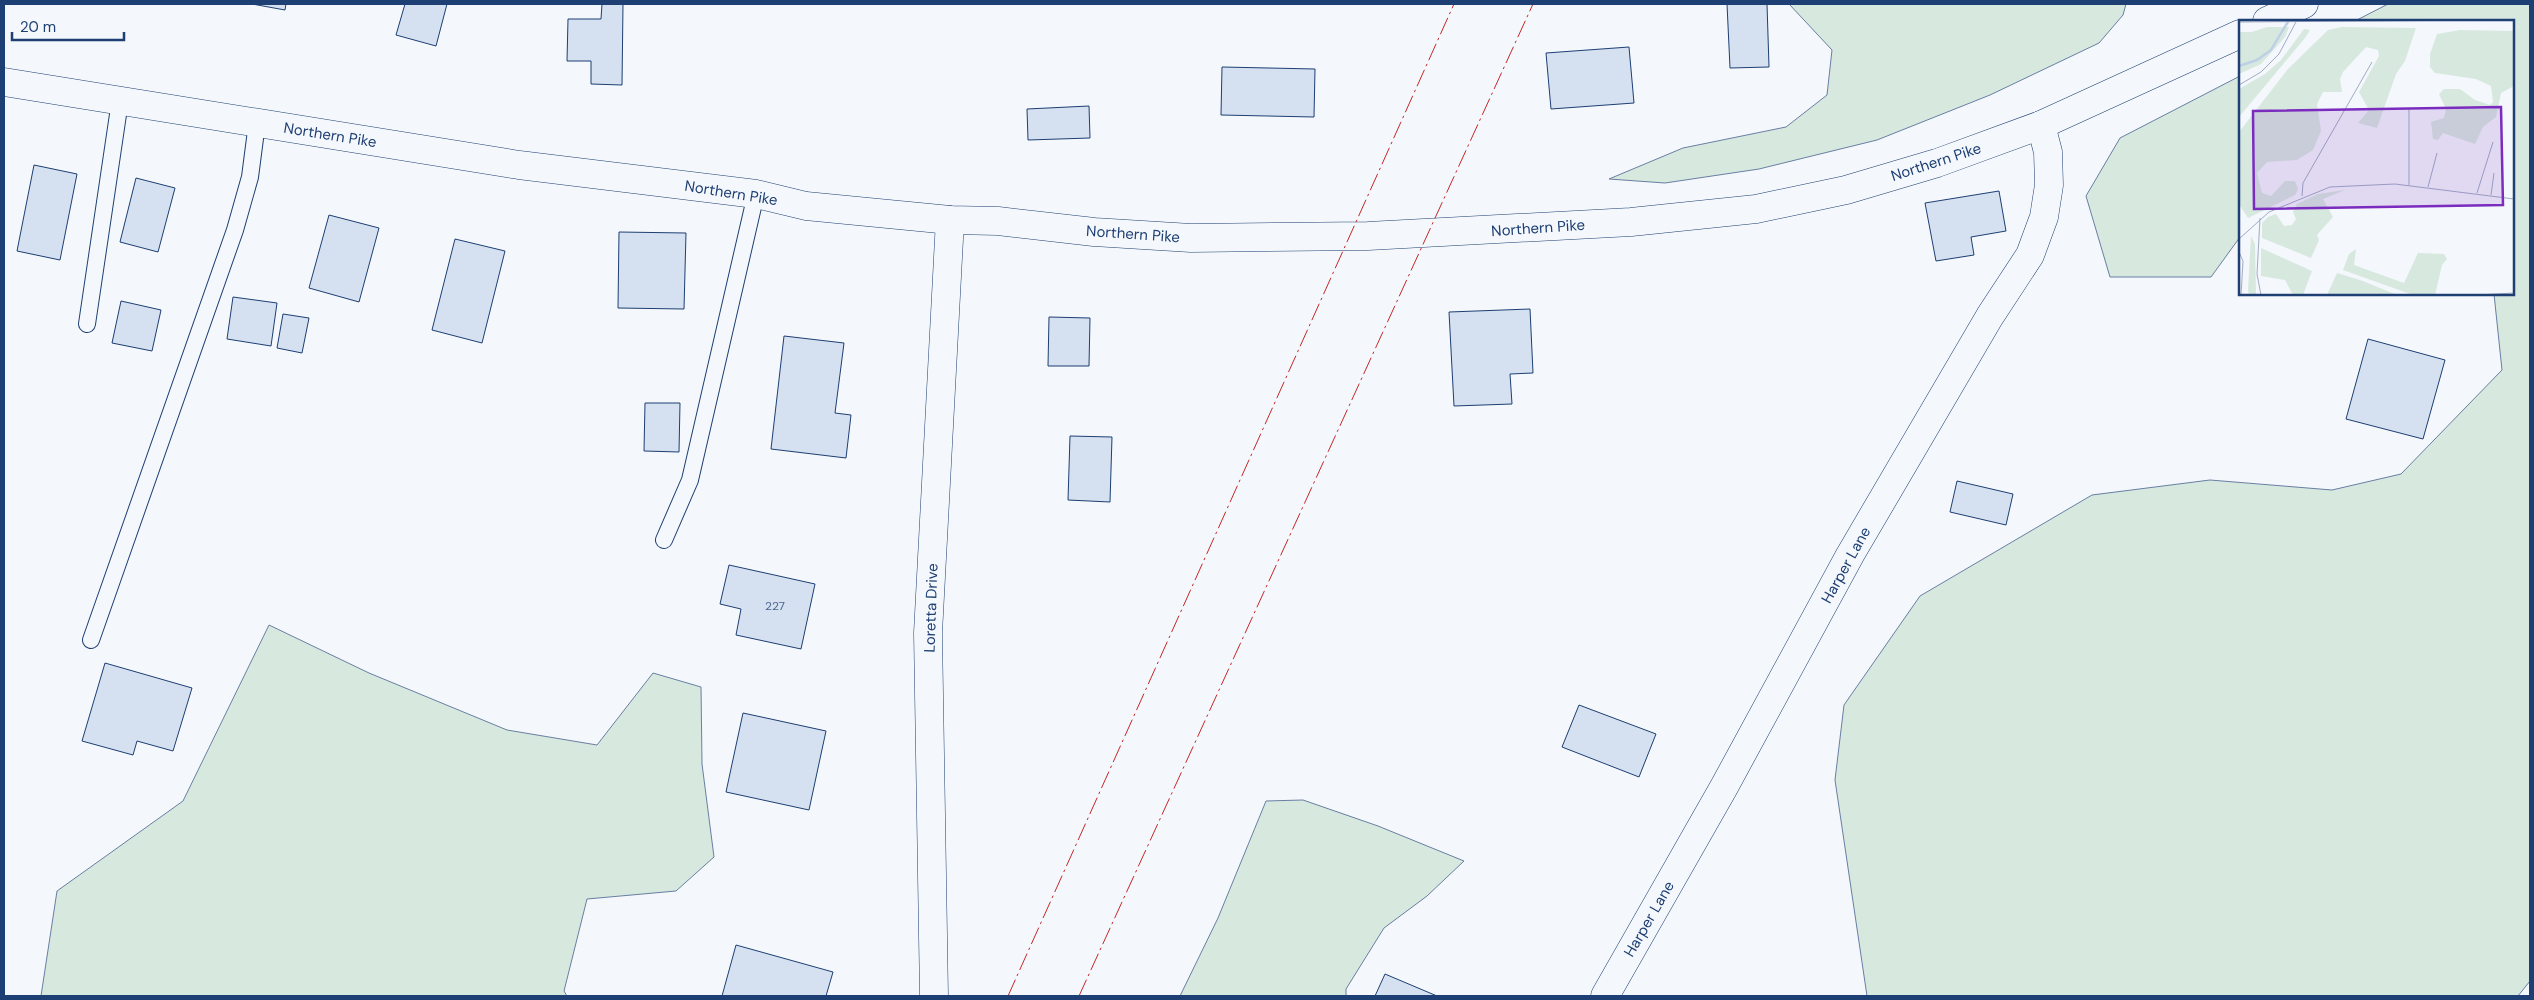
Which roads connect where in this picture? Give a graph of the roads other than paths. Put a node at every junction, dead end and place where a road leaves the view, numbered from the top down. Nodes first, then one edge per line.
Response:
1 (2304, 4) edge
2 (2269, 20) edge
3 (2239, 34) edge
4 (4, 82) edge
5 (120, 101) junction
6 (257, 123) junction
7 (2041, 125) junction
8 (756, 194) junction
9 (950, 220) junction
10 (87, 324) dead end
11 (664, 540) dead end
12 (91, 640) dead end
13 (934, 996) edge
14 (1605, 996) edge

1 - 2 street
3 - 7 street, Northern Pike
4 - 5 street, Northern Pike
5 - 6 street, Northern Pike
5 - 10 lane
6 - 8 street, Northern Pike
6 - 12 lane
7 - 9 street, Northern Pike
7 - 14 street, Harper Lane
8 - 9 street, Northern Pike
8 - 11 lane
9 - 13 street, Loretta Drive

